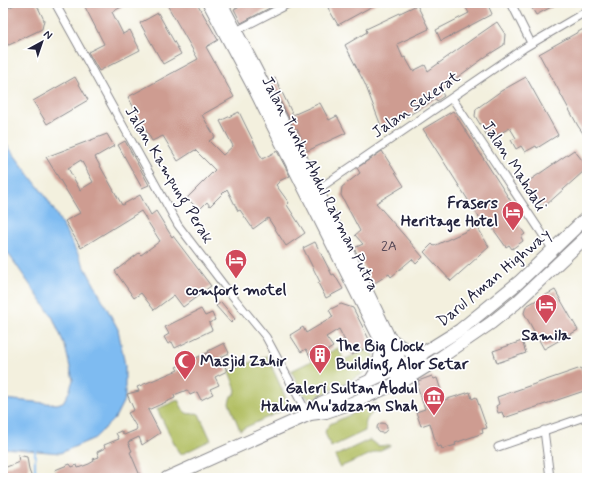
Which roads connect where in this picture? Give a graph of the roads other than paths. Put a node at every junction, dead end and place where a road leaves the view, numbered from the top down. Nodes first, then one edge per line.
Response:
1 (55, 3) edge
2 (209, 3) edge
3 (221, 3) edge
4 (290, 3) edge
5 (511, 3) edge
6 (587, 11) edge
7 (236, 31) junction
8 (531, 43) junction
9 (452, 98) junction
10 (317, 190) junction
11 (587, 217) edge
12 (587, 237) edge
13 (553, 250) junction
14 (386, 341) junction
15 (422, 355) junction
16 (398, 368) junction
17 (370, 380) junction
18 (404, 380) junction
19 (309, 415) junction
20 (587, 416) edge
21 (544, 430) junction
22 (498, 447) dead end
23 (166, 478) edge
24 (550, 478) edge

1 - 19 street, Jalan Kampung Perak
2 - 14 main road, Jalan Tunku Abdul Rahman Putra
3 - 7 main road, Jalan Tunku Abdul Rahman Putra
4 - 7 street
5 - 8 street
6 - 8 street, Jalan Sekerat
7 - 10 main road, Jalan Tunku Abdul Rahman Putra
8 - 9 street, Jalan Sekerat
9 - 10 street, Jalan Sekerat
9 - 13 street, Jalan Mahdali
10 - 14 main road, Jalan Tunku Abdul Rahman Putra
11 - 13 main road, Darul Aman Highway
12 - 18 main road, Darul Aman Highway
13 - 15 main road, Darul Aman Highway
14 - 15 main road
14 - 16 main road, Jalan Tunku Abdul Rahman Putra
14 - 17 main road
15 - 16 main road, Darul Aman Highway
16 - 17 main road, Darul Aman Highway
16 - 18 main road, Jalan Tunku Abdul Rahman Putra
17 - 19 main road, Darul Aman Highway
18 - 19 main road, Darul Aman Highway
19 - 23 main road
20 - 21 street
21 - 22 street
21 - 24 street

